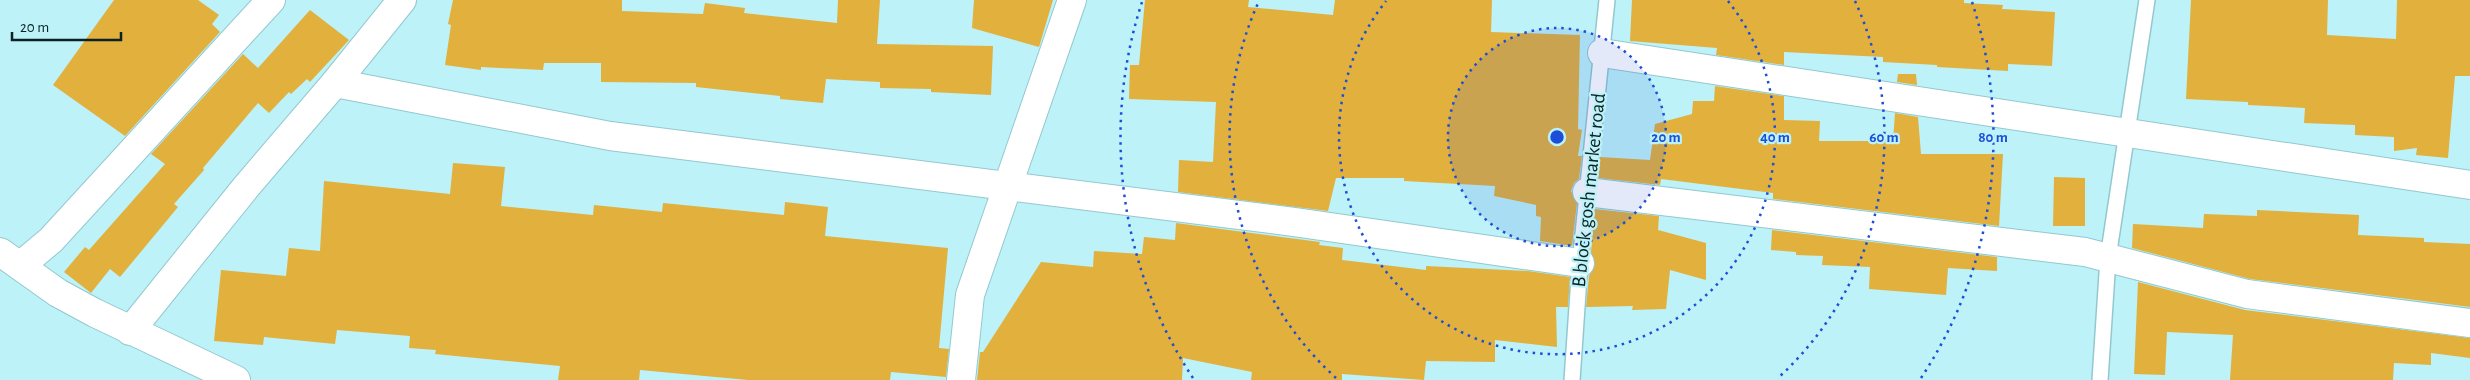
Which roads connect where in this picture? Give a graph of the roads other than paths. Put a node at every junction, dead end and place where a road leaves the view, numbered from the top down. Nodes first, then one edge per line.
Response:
1 (271, 0) edge
2 (402, 0) edge
3 (1072, 0) edge
4 (1607, 0) edge
5 (2147, 0) edge
6 (1602, 53) junction
7 (335, 83) junction
8 (2127, 133) junction
9 (2470, 185) edge
10 (1007, 187) junction
11 (1587, 192) junction
12 (2108, 258) junction
13 (10, 259) edge
14 (1580, 263) junction
15 (2470, 323) edge
16 (130, 331) junction
17 (236, 380) edge
18 (961, 380) edge
19 (1572, 380) edge
20 (2100, 380) edge

1 - 13 street
2 - 7 street
3 - 10 street
4 - 6 lane, B block gosh market road
5 - 8 lane
6 - 8 street
6 - 11 lane, B block gosh market road
7 - 10 street
7 - 16 street
8 - 9 street
8 - 12 lane
10 - 14 street
10 - 18 street
11 - 12 street
11 - 14 lane, B block gosh market road
12 - 15 street
12 - 20 lane
13 - 16 street
14 - 19 lane, B block gosh market road
16 - 17 street

